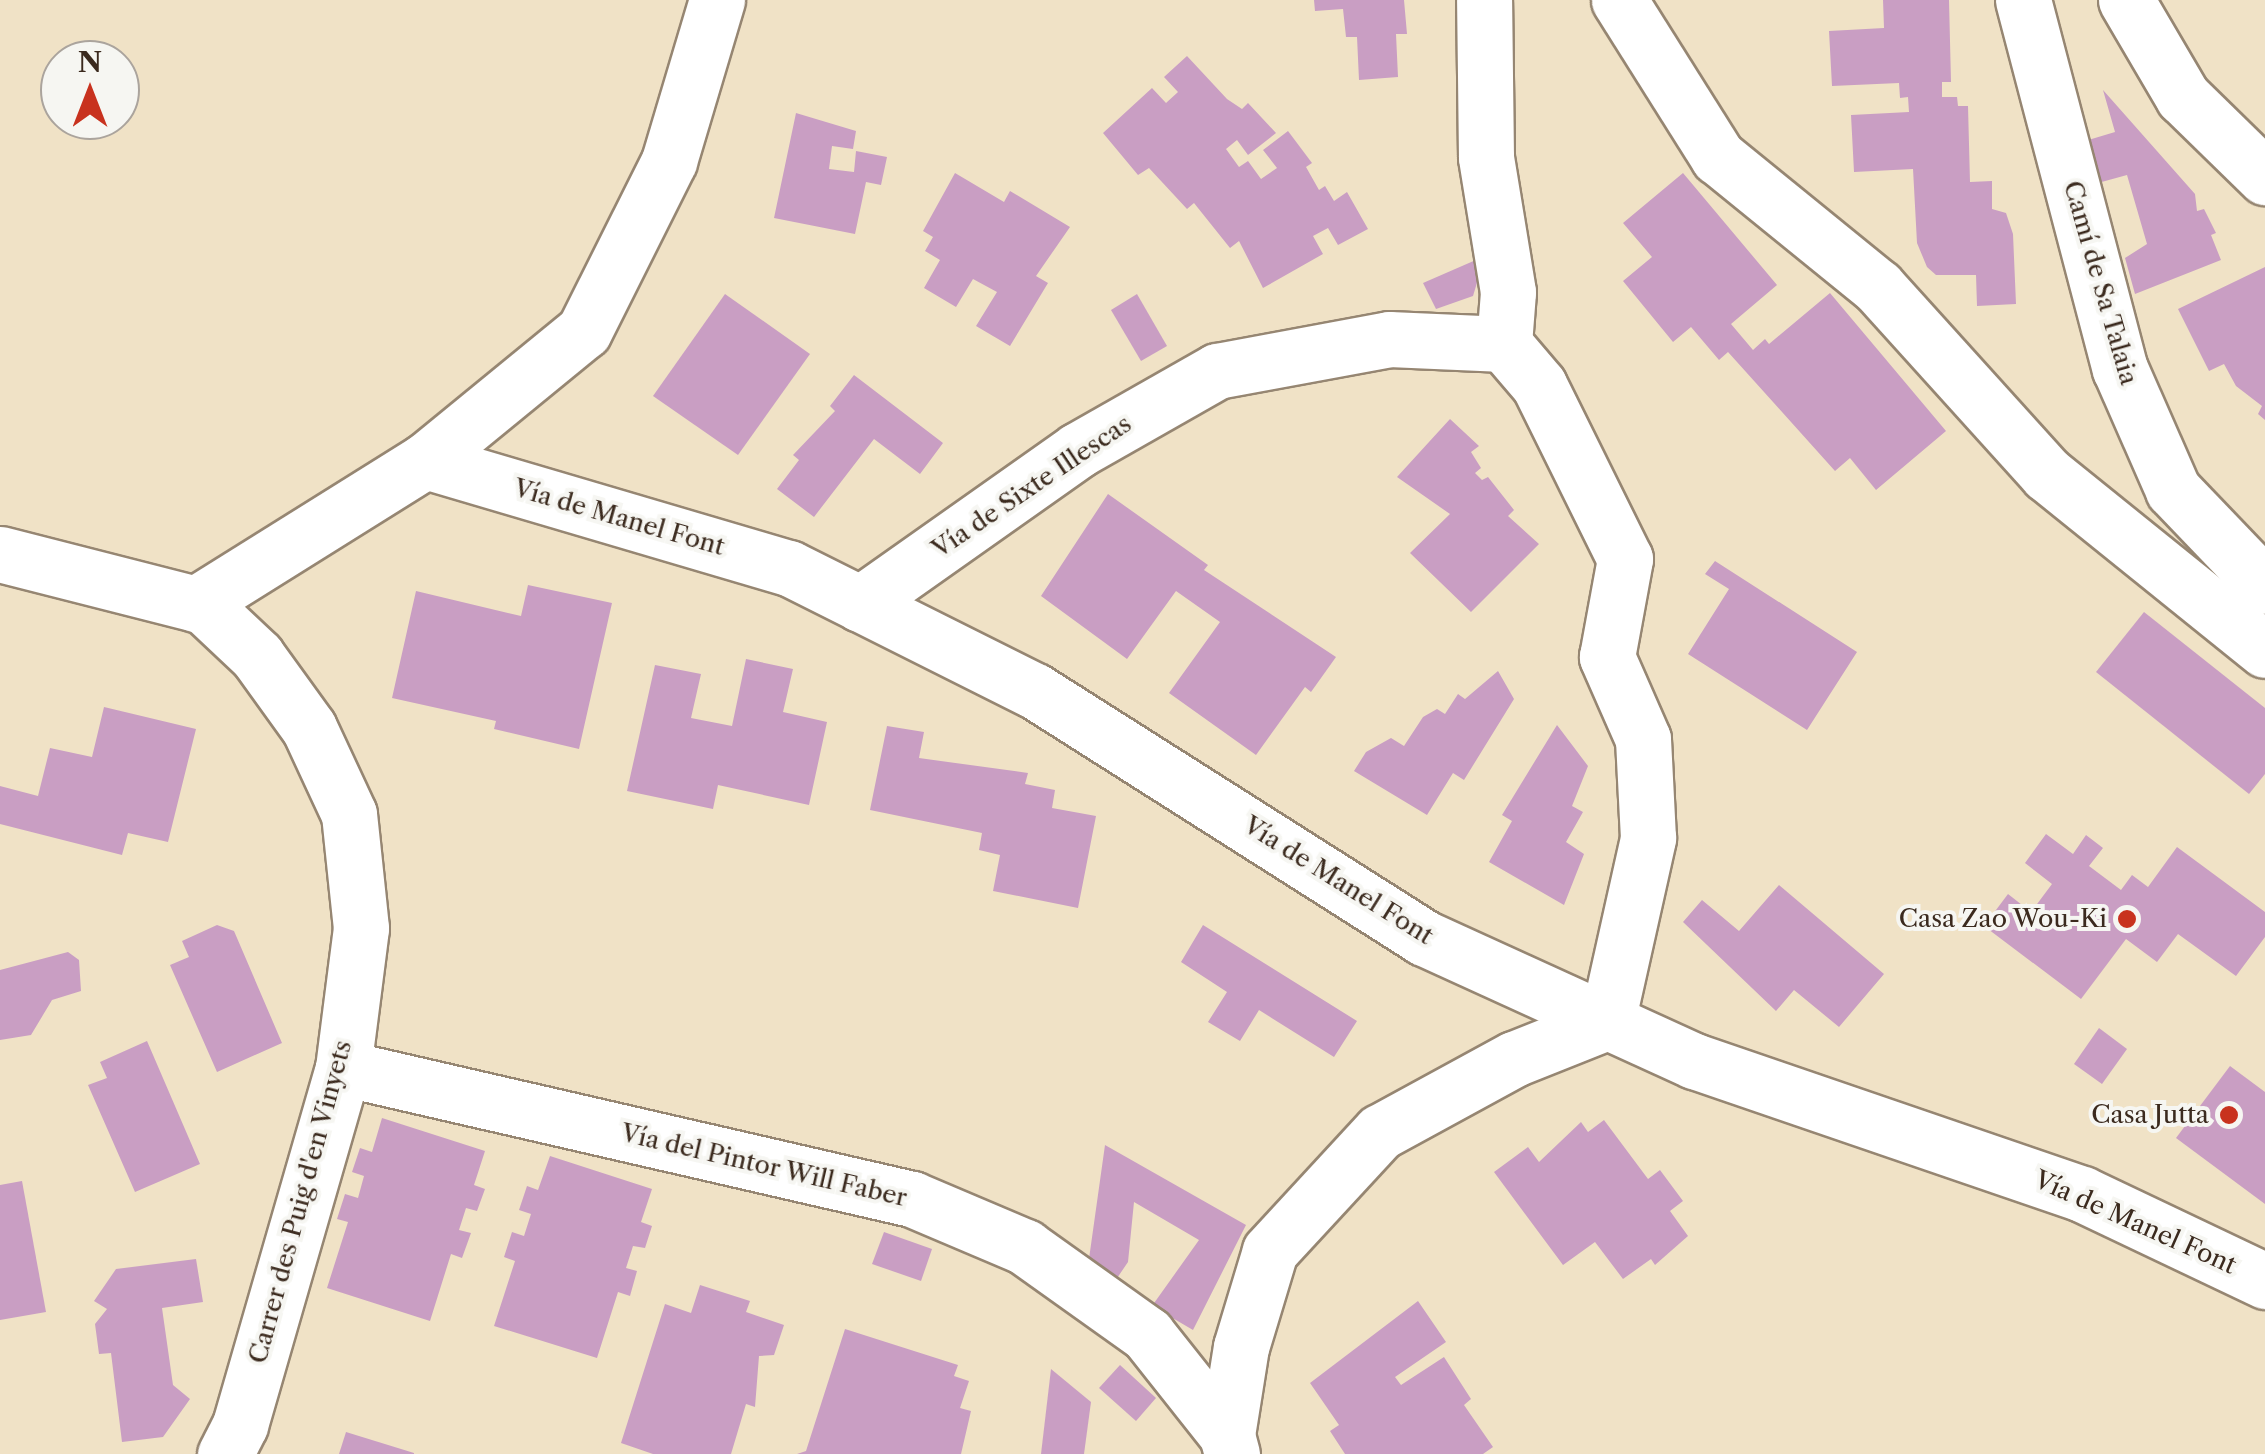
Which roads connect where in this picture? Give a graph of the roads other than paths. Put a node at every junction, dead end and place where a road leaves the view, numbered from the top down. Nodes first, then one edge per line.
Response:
1 (717, 0) edge
2 (1484, 0) edge
3 (1619, 0) edge
4 (2023, 0) edge
5 (2126, 0) edge
6 (2265, 177) edge
7 (1504, 344) junction
8 (425, 461) junction
9 (0, 554) edge
10 (2265, 586) edge
11 (196, 604) junction
12 (860, 604) junction
13 (2265, 650) edge
14 (1607, 1022) junction
15 (342, 1068) junction
16 (2265, 1281) edge
17 (1230, 1444) edge
18 (225, 1454) edge

1 - 8 street
2 - 7 street
3 - 13 street
4 - 10 street, Camí de Sa Talaia
5 - 6 street
7 - 12 street, Vía de Sixte Illescas
7 - 14 street
8 - 11 street
8 - 12 street, Vía de Manel Font
9 - 11 street, Carrer des Puig d'en Vinyets
11 - 15 street, Carrer des Puig d'en Vinyets
12 - 14 street, Vía de Manel Font
14 - 16 street, Vía de Manel Font
14 - 17 street
15 - 17 street, Vía del Pintor Will Faber
15 - 18 street, Carrer des Puig d'en Vinyets

